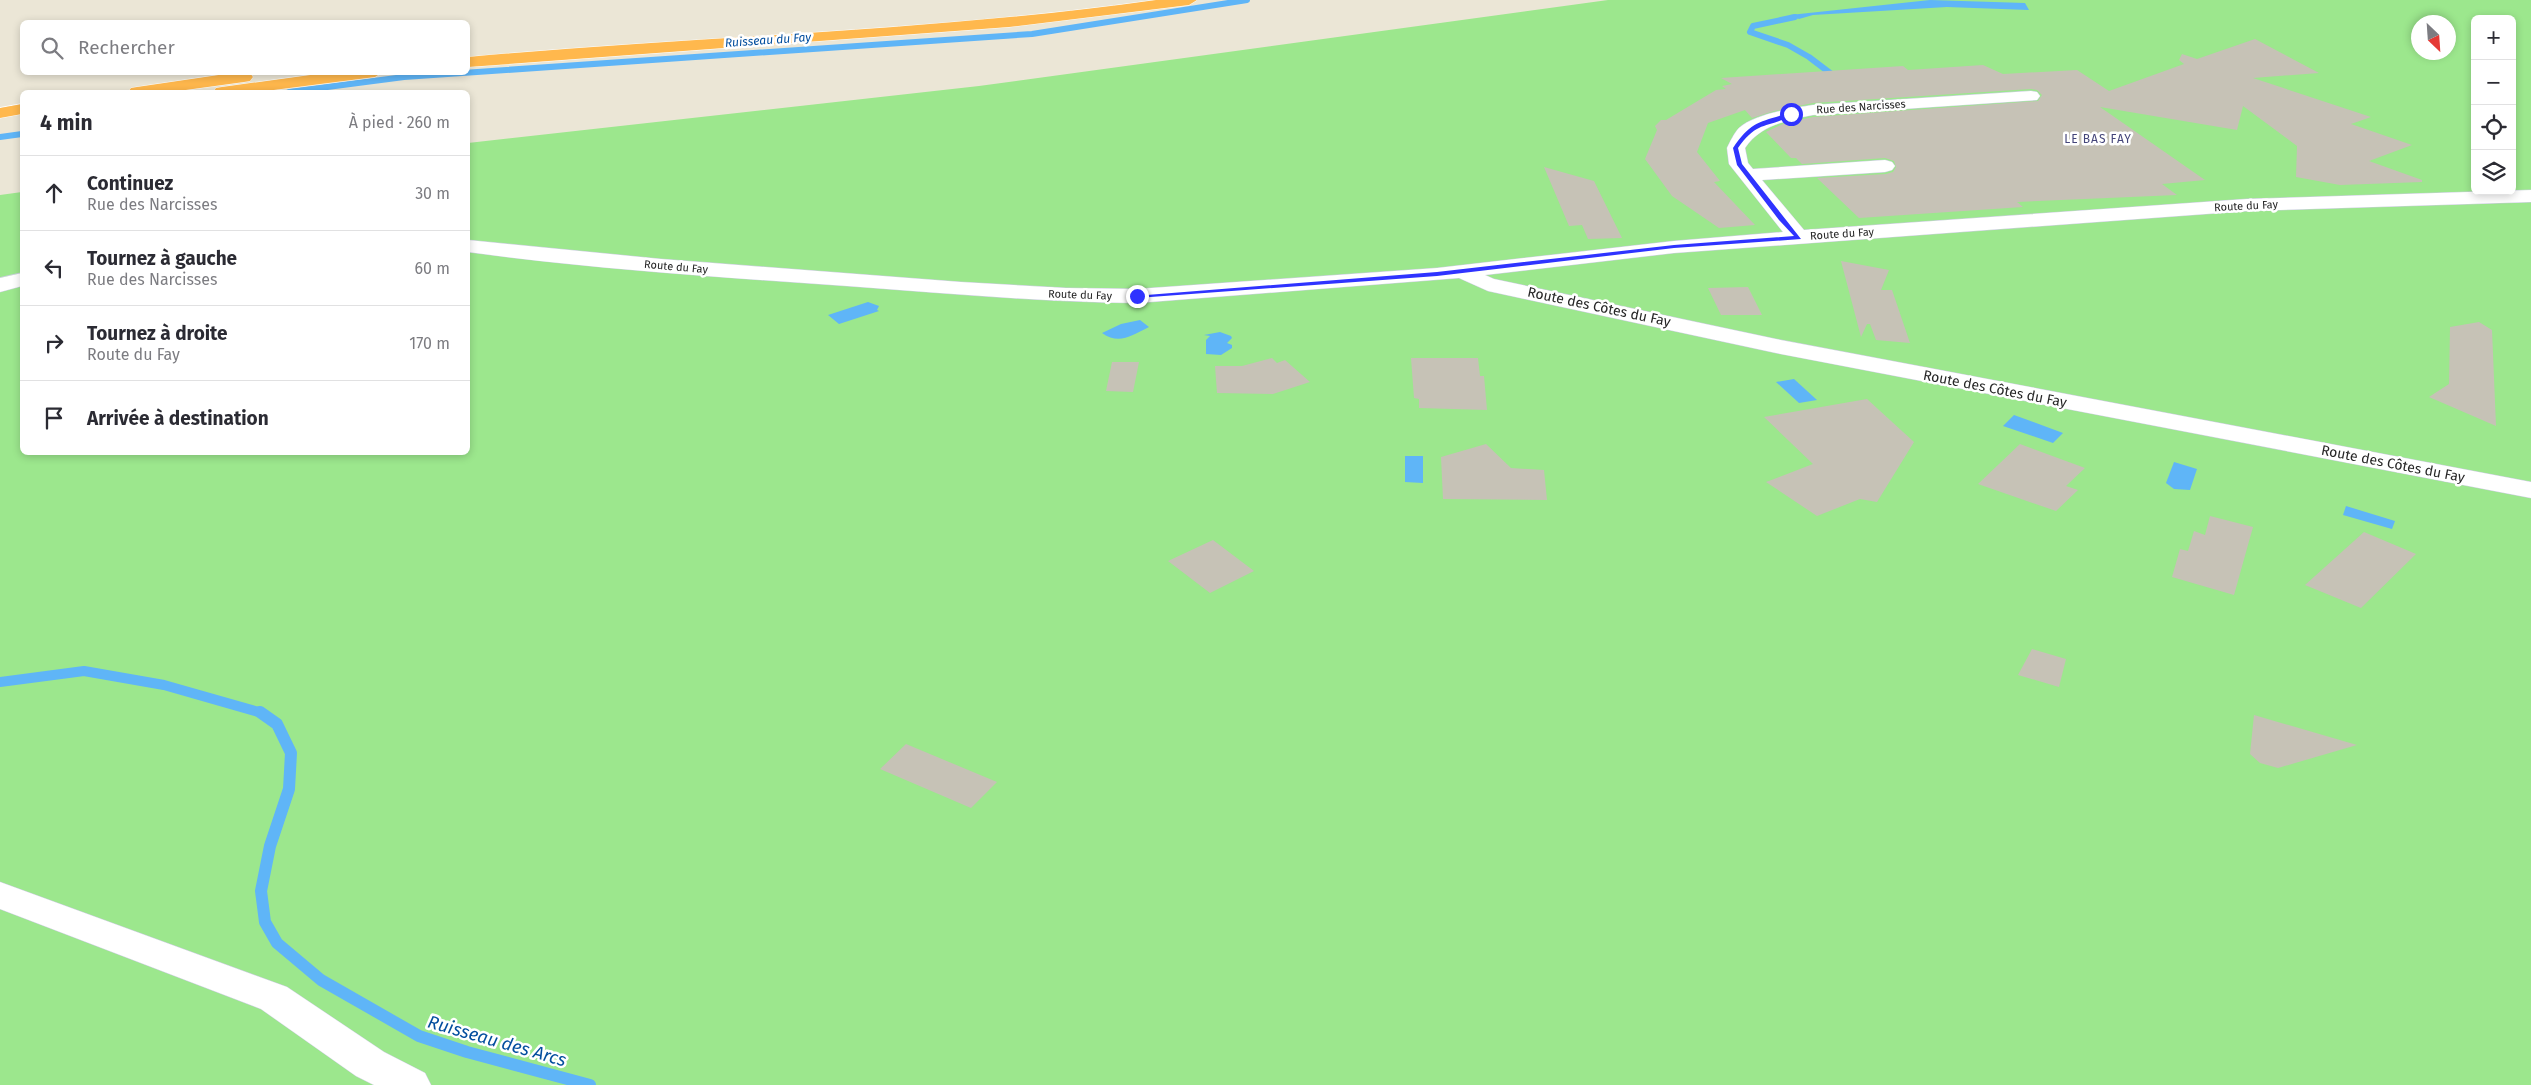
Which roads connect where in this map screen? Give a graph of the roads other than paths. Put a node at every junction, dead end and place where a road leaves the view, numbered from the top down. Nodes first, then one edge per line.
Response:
1 (1102, 0) edge
2 (1189, 0) edge
3 (470, 50) edge
4 (470, 62) edge
5 (252, 75) edge
6 (352, 75) edge
7 (150, 90) edge
8 (237, 90) edge
9 (2031, 96) dead end
10 (20, 109) edge
11 (0, 113) edge
12 (20, 121) edge
13 (0, 124) edge
14 (1885, 166) dead end
15 (1748, 176) junction
16 (2531, 196) edge
17 (1799, 237) junction
18 (470, 246) edge
19 (1465, 270) junction
20 (20, 280) edge
21 (0, 285) edge
22 (2531, 490) edge
23 (0, 894) edge
24 (411, 1085) edge

1 - 3 highway
2 - 4 highway
5 - 7 highway
6 - 8 highway
9 - 15 street, Rue des Narcisses
10 - 11 highway
12 - 13 highway
14 - 15 street
15 - 17 street, Rue des Narcisses
16 - 17 street, Route du Fay
17 - 19 street, Route du Fay
18 - 19 street, Route du Fay
19 - 22 street, Route des Côtes du Fay
20 - 21 street
23 - 24 street

